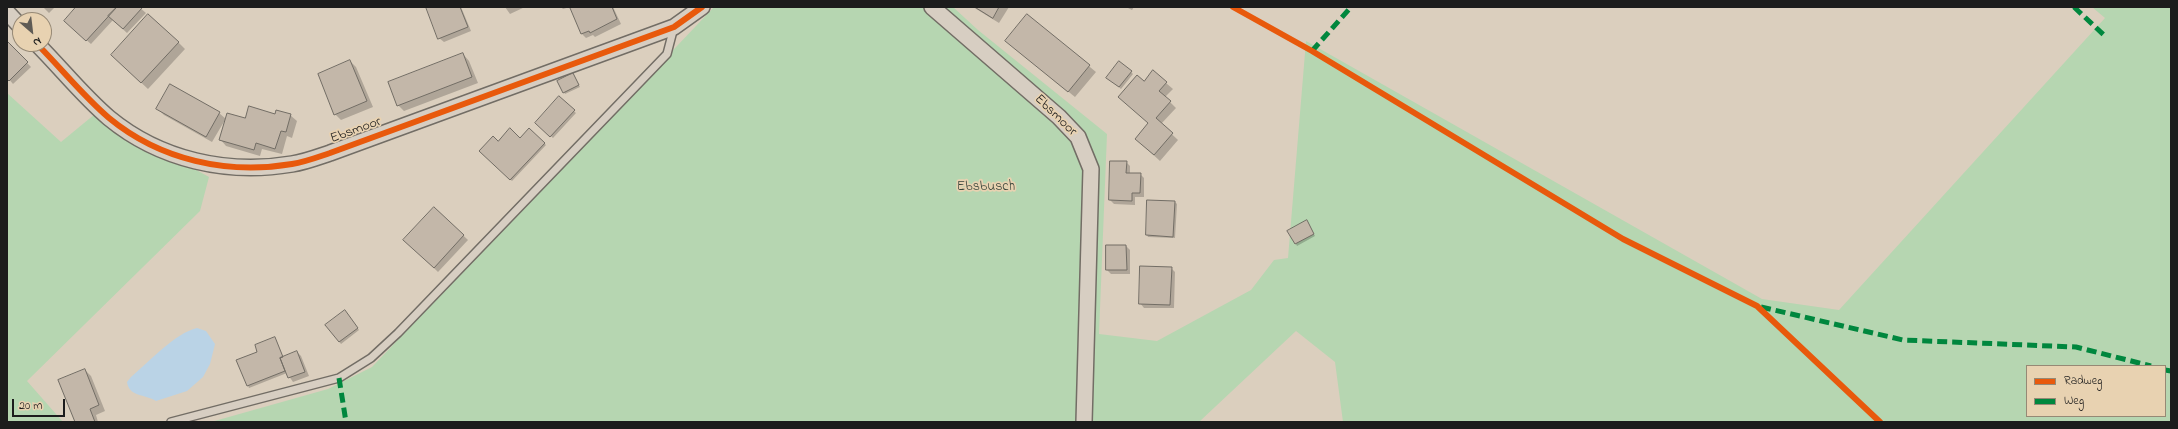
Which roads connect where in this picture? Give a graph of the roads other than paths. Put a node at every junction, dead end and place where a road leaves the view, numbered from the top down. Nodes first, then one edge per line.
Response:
1 (702, 7) edge
2 (932, 7) edge
3 (674, 27) junction
4 (45, 52) edge
5 (171, 422) edge
6 (1084, 422) edge

1 - 3 street, Ebsmoor
2 - 6 street, Ebsmoor
3 - 4 street, Ebsmoor
3 - 5 lane

